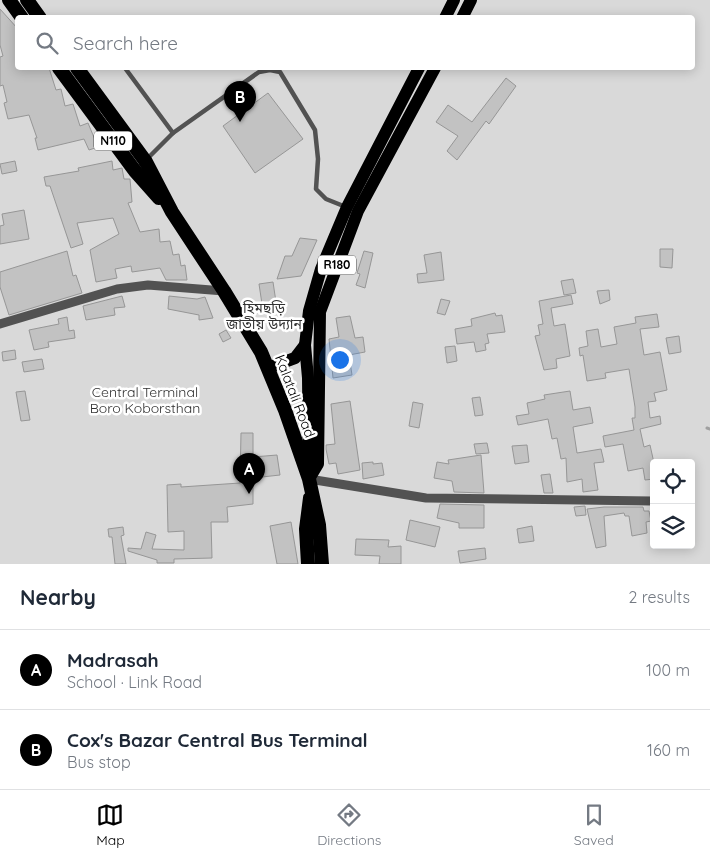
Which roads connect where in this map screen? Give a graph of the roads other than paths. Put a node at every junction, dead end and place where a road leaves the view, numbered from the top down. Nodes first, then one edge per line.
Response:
1 (10, 0) edge
2 (27, 0) edge
3 (454, 0) edge
4 (471, 0) edge
5 (20, 15) edge
6 (38, 15) edge
7 (446, 15) edge
8 (464, 15) edge
9 (60, 70) edge
10 (78, 70) edge
11 (126, 70) edge
12 (418, 70) edge
13 (434, 70) edge
14 (173, 133) junction
15 (146, 162) junction
16 (135, 171) junction
17 (347, 207) junction
18 (172, 212) junction
19 (224, 291) junction
20 (1, 323) edge
21 (305, 345) junction
22 (268, 368) junction
23 (309, 479) junction
24 (311, 496) junction
25 (650, 501) edge
26 (308, 564) edge
27 (322, 564) edge

1 - 5 highway
2 - 6 highway
3 - 7 main road
4 - 8 main road
9 - 16 highway, Kalatali Road / N110
10 - 15 highway, Kalatali Road / N110
11 - 14 lane
12 - 17 main road, R180
13 - 23 main road, R180
14 - 15 lane
14 - 17 lane
15 - 16 lane
15 - 18 highway, Kalatali Road / N110
16 - 18 highway, Kalatali Road / N110
17 - 21 main road, R180
18 - 19 highway, Kalatali Road / N110
19 - 20 street
19 - 22 highway, Kalatali Road / N110
21 - 22 main road
21 - 23 main road, R180
22 - 23 highway, Kalatali Road / N110
23 - 24 highway, Kalatali Road / N110
23 - 25 street
24 - 26 highway, N110
24 - 27 highway, N110

